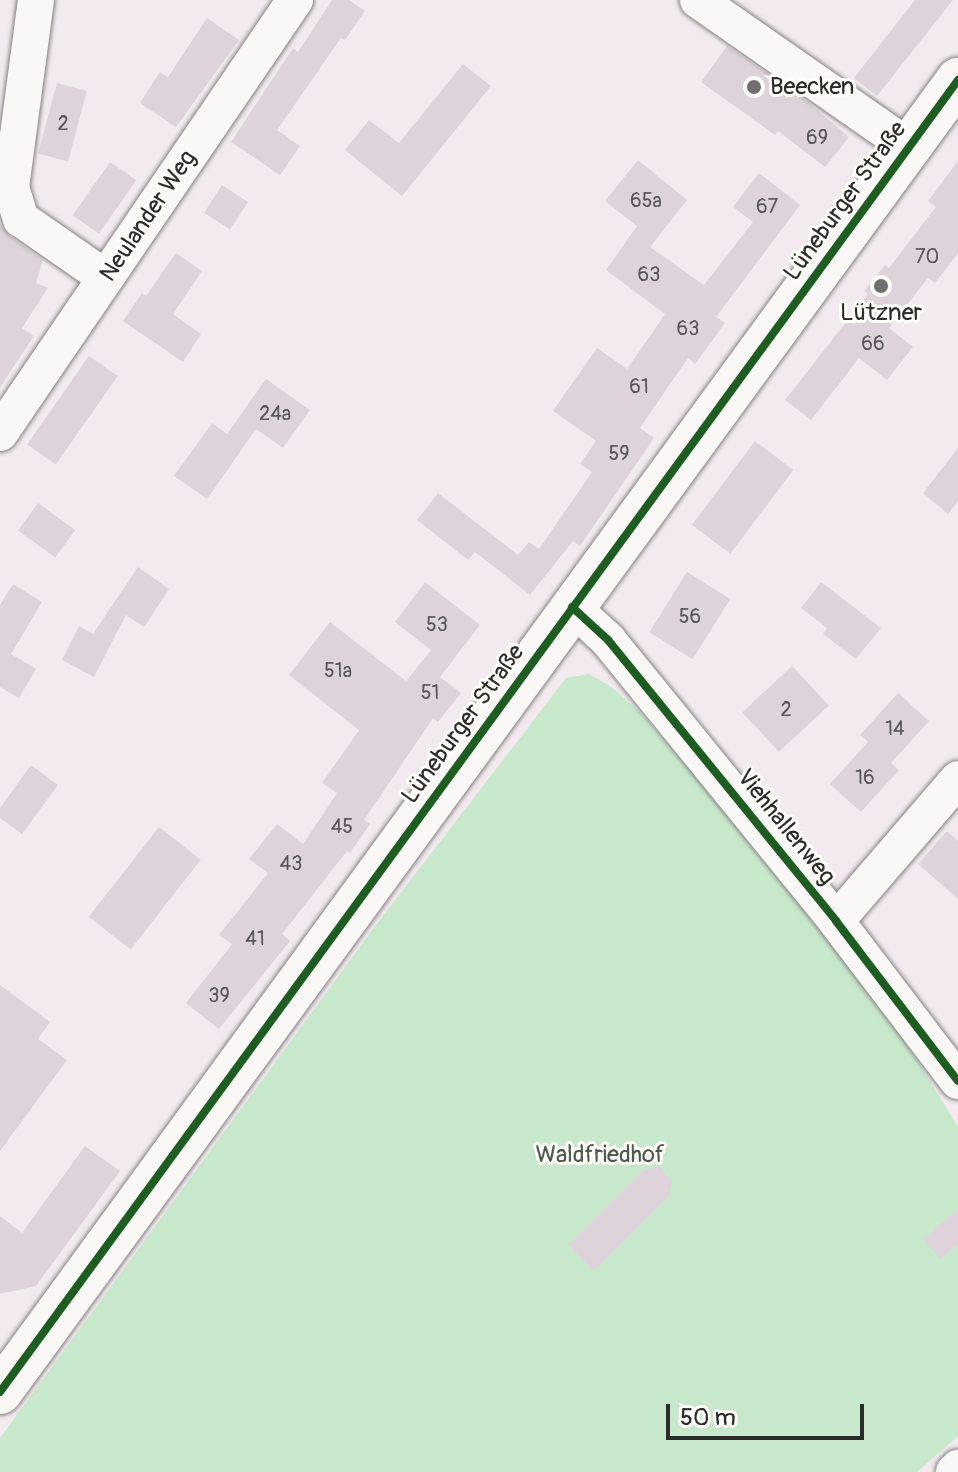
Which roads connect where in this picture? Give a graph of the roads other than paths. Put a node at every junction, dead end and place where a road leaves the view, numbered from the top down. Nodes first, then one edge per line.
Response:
1 (36, 0) edge
2 (295, 0) edge
3 (698, 0) edge
4 (958, 80) edge
5 (909, 147) junction
6 (106, 278) junction
7 (0, 433) edge
8 (572, 607) junction
9 (958, 779) edge
10 (836, 921) junction
11 (958, 1081) edge
12 (0, 1392) edge

1 - 6 street
2 - 6 street, Neulander Weg
3 - 5 street
4 - 5 main road, Lüneburger Straße
5 - 8 main road, Lüneburger Straße
6 - 7 street, Neulander Weg
8 - 10 street, Viehhallenweg
8 - 12 main road, Lüneburger Straße
9 - 10 street, Viehhallenweg
10 - 11 street, Viehhallenweg

